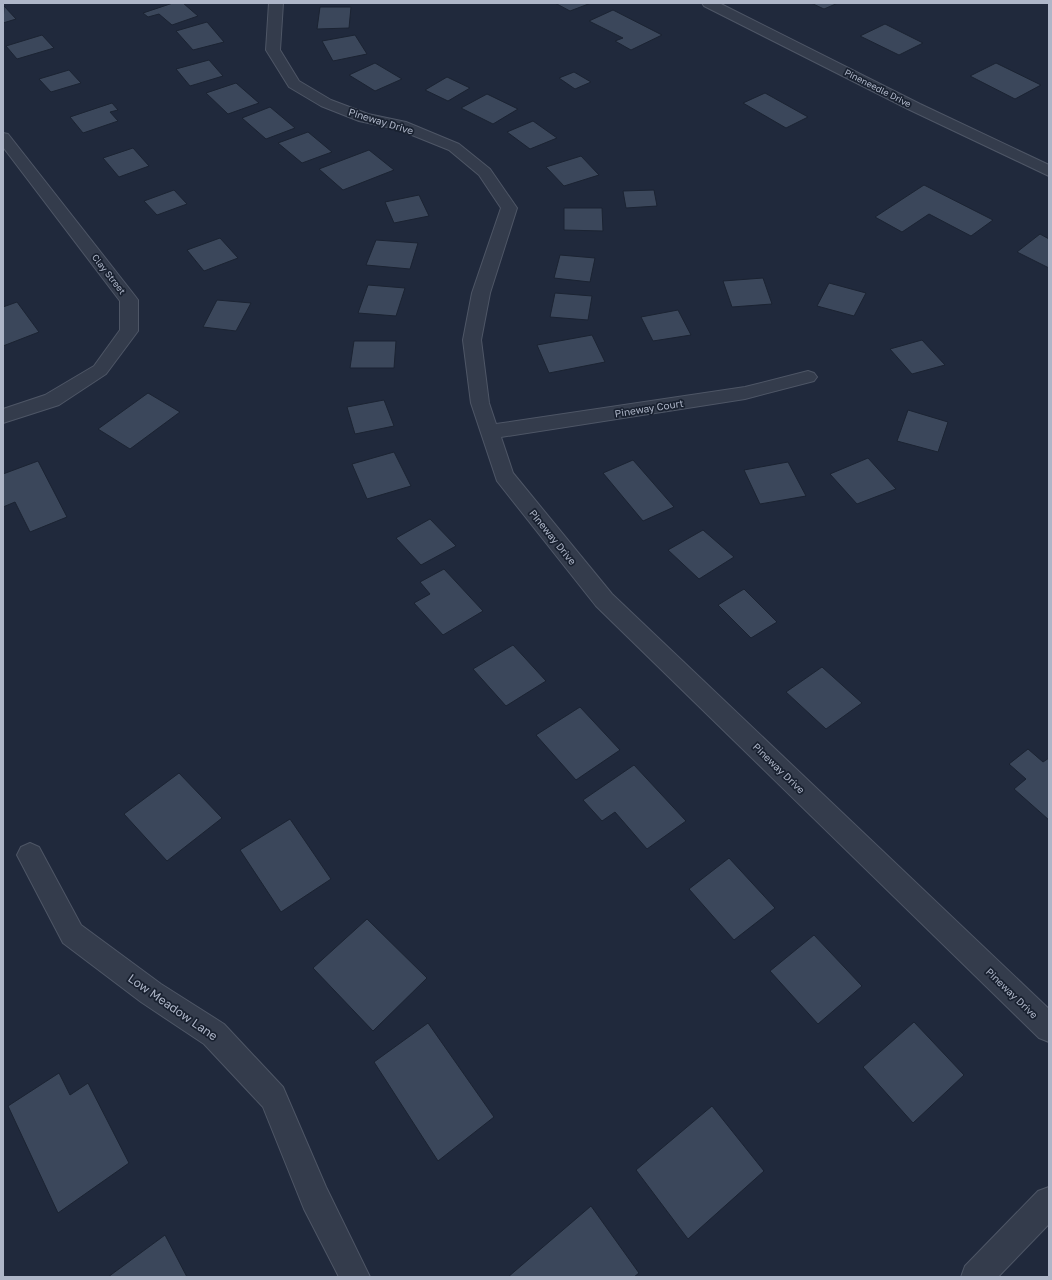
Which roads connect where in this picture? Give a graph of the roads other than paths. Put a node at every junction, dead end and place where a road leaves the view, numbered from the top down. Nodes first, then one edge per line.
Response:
1 (276, 3) edge
2 (709, 3) edge
3 (3, 137) edge
4 (1049, 171) edge
5 (808, 377) dead end
6 (3, 416) edge
7 (490, 432) junction
8 (30, 855) dead end
9 (1049, 1028) edge
10 (1049, 1202) edge
11 (355, 1277) edge
12 (976, 1277) edge

1 - 7 street, Pineway Drive
2 - 4 street, Pineneedle Drive
3 - 6 street, Clay Street
5 - 7 street, Pineway Court
7 - 9 street, Pineway Drive
8 - 11 street, Low Meadow Lane
10 - 12 street

